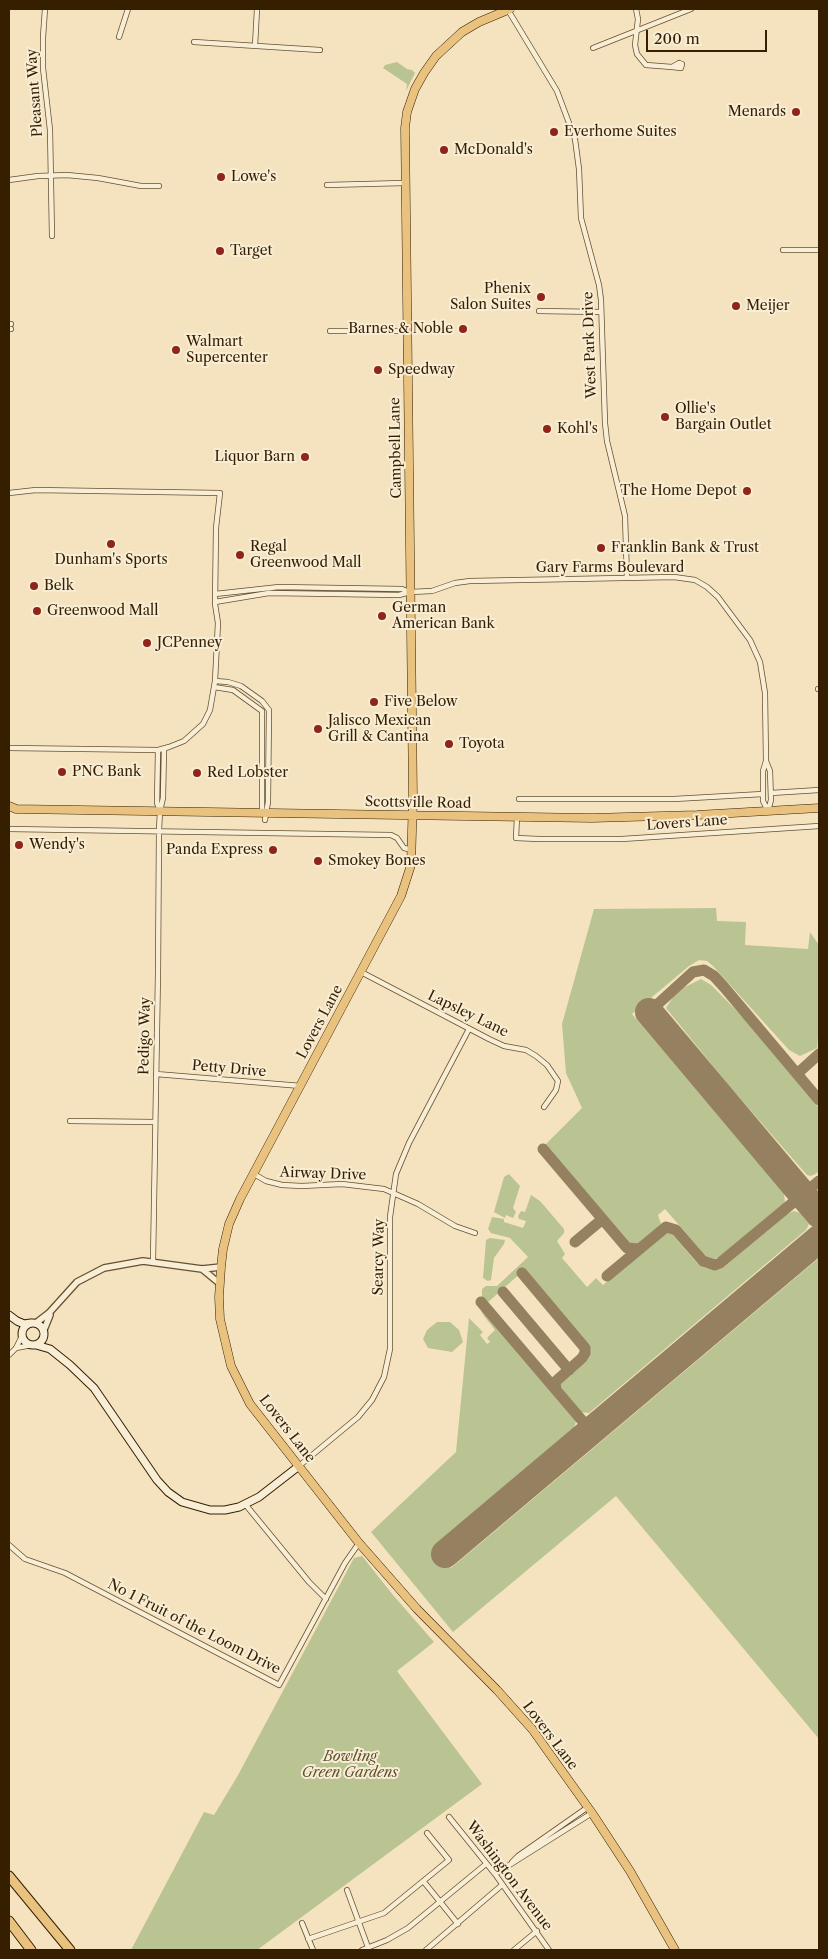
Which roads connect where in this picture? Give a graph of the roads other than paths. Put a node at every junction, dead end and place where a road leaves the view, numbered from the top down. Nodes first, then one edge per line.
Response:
1 (45, 9) edge
2 (128, 9) edge
3 (257, 9) edge
4 (508, 9) edge
5 (636, 9) edge
6 (690, 9) edge
7 (638, 31) junction
8 (119, 37) dead end
9 (194, 42) dead end
10 (255, 46) junction
11 (593, 48) dead end
12 (320, 50) dead end
13 (672, 67) dead end
14 (51, 176) junction
15 (9, 180) edge
16 (404, 182) junction
17 (328, 185) dead end
18 (159, 186) dead end
19 (52, 236) dead end
20 (783, 250) dead end
21 (819, 250) edge
22 (539, 311) dead end
23 (601, 312) junction
24 (330, 331) dead end
25 (406, 331) junction
26 (9, 493) edge
27 (627, 578) junction
28 (410, 592) junction
29 (215, 594) junction
30 (215, 602) junction
31 (215, 681) junction
32 (214, 687) junction
33 (9, 748) edge
34 (164, 749) junction
35 (158, 750) junction
36 (766, 761) junction
37 (819, 790) edge
38 (771, 793) junction
39 (763, 794) junction
40 (519, 799) dead end
41 (819, 808) edge
42 (11, 809) edge
43 (160, 811) junction
44 (768, 811) junction
45 (264, 813) junction
46 (413, 815) junction
47 (517, 817) junction
48 (819, 826) edge
49 (9, 828) edge
50 (159, 830) junction
51 (412, 850) junction
52 (360, 972) junction
53 (469, 1029) junction
54 (156, 1074) junction
55 (301, 1086) junction
56 (544, 1107) dead end
57 (70, 1121) dead end
58 (155, 1122) junction
59 (254, 1174) junction
60 (393, 1192) junction
61 (475, 1233) dead end
62 (153, 1261) junction
63 (220, 1267) junction
64 (202, 1269) junction
65 (219, 1283) junction
66 (55, 1307) junction
67 (9, 1314) edge
68 (17, 1321) junction
69 (34, 1323) junction
70 (44, 1332) junction
71 (22, 1334) junction
72 (34, 1345) junction
73 (16, 1348) junction
74 (50, 1349) junction
75 (9, 1355) edge
76 (299, 1466) junction
77 (245, 1504) junction
78 (359, 1543) junction
79 (9, 1545) edge
80 (326, 1599) junction
81 (590, 1810) junction
82 (449, 1817) dead end
83 (426, 1833) dead end
84 (486, 1864) junction
85 (495, 1874) junction
86 (9, 1876) edge
87 (424, 1882) junction
88 (502, 1885) junction
89 (347, 1890) dead end
90 (441, 1902) junction
91 (9, 1921) edge
92 (359, 1922) junction
93 (302, 1923) dead end
94 (458, 1924) junction
95 (538, 1931) junction
96 (308, 1939) junction
97 (368, 1949) edge
98 (429, 1949) edge
99 (31, 1950) edge
100 (70, 1950) edge
101 (313, 1950) edge
102 (362, 1950) edge
103 (514, 1950) edge
104 (550, 1950) edge
105 (675, 1950) edge

1 - 14 street, Pleasant Way
2 - 8 street
3 - 10 street
4 - 16 main road, Campbell Lane
4 - 23 street, West Park Drive
5 - 7 street
6 - 7 street
7 - 11 street
7 - 13 street
9 - 10 street
10 - 12 street
14 - 15 street
14 - 18 street
14 - 19 street, Pleasant Way
16 - 17 street
16 - 25 main road, Campbell Lane
20 - 21 street
22 - 23 street
23 - 27 street, West Park Drive
24 - 25 street
25 - 28 main road, Campbell Lane
26 - 29 street
27 - 28 street, Gary Farms Boulevard
27 - 36 street, Gary Farms Boulevard
28 - 29 street
28 - 30 street
28 - 46 main road, Campbell Lane
29 - 30 street
30 - 31 street
31 - 32 street
31 - 45 street
32 - 34 street
32 - 45 street
33 - 35 street
34 - 35 street
34 - 43 street
35 - 43 street
36 - 38 street, Gary Farms Boulevard
36 - 39 street, Gary Farms Boulevard
37 - 38 street
38 - 44 street, Gary Farms Boulevard
39 - 40 street
39 - 44 street, Gary Farms Boulevard
41 - 44 main road, Scottsville Road
42 - 43 main road, Scottsville Road
43 - 45 main road, Scottsville Road
43 - 50 street, Pedigo Way
44 - 47 main road, Scottsville Road
45 - 46 main road, Scottsville Road
46 - 47 main road, Scottsville Road
46 - 51 main road, Lovers Lane
47 - 48 street, Lovers Lane
49 - 50 street
50 - 51 street
50 - 54 street, Pedigo Way
51 - 52 main road, Lovers Lane
52 - 53 street, Lapsley Lane
52 - 55 main road, Lovers Lane
53 - 56 street, Lapsley Lane
53 - 60 street, Searcy Way
54 - 55 street, Petty Drive
54 - 58 street, Pedigo Way
55 - 59 main road, Lovers Lane
57 - 58 street
58 - 62 street, Pedigo Way
59 - 60 street, Airway Drive
59 - 63 main road, Lovers Lane
60 - 61 street, Airway Drive
60 - 76 street, Searcy Way
62 - 64 street
62 - 66 street
63 - 64 street
63 - 65 main road, Lovers Lane
64 - 65 street
65 - 76 main road, Lovers Lane
66 - 69 street
66 - 70 street
67 - 68 main road
68 - 69 main road
68 - 71 main road
69 - 70 main road
69 - 71 main road
70 - 72 main road
70 - 74 main road
71 - 72 main road
71 - 73 street
72 - 73 street
72 - 74 main road
73 - 75 street
74 - 77 main road
76 - 77 main road
76 - 78 main road, Lovers Lane
77 - 80 street
78 - 80 street, No 1 Fruit of the Loom Drive
78 - 81 main road, Lovers Lane
79 - 80 street, No 1 Fruit of the Loom Drive
81 - 85 street
81 - 105 main road, Lovers Lane
82 - 84 street, Washington Avenue
83 - 87 street
84 - 85 street, Washington Avenue
84 - 90 street
85 - 88 street, Washington Avenue
86 - 100 highway
87 - 90 street
87 - 92 street
88 - 94 street
88 - 95 street, Washington Avenue
89 - 92 street
90 - 94 street
90 - 97 street
91 - 99 highway
92 - 96 street
92 - 97 street
93 - 96 street
94 - 98 street
95 - 103 street
95 - 104 street, Washington Avenue
96 - 101 street
97 - 102 street

